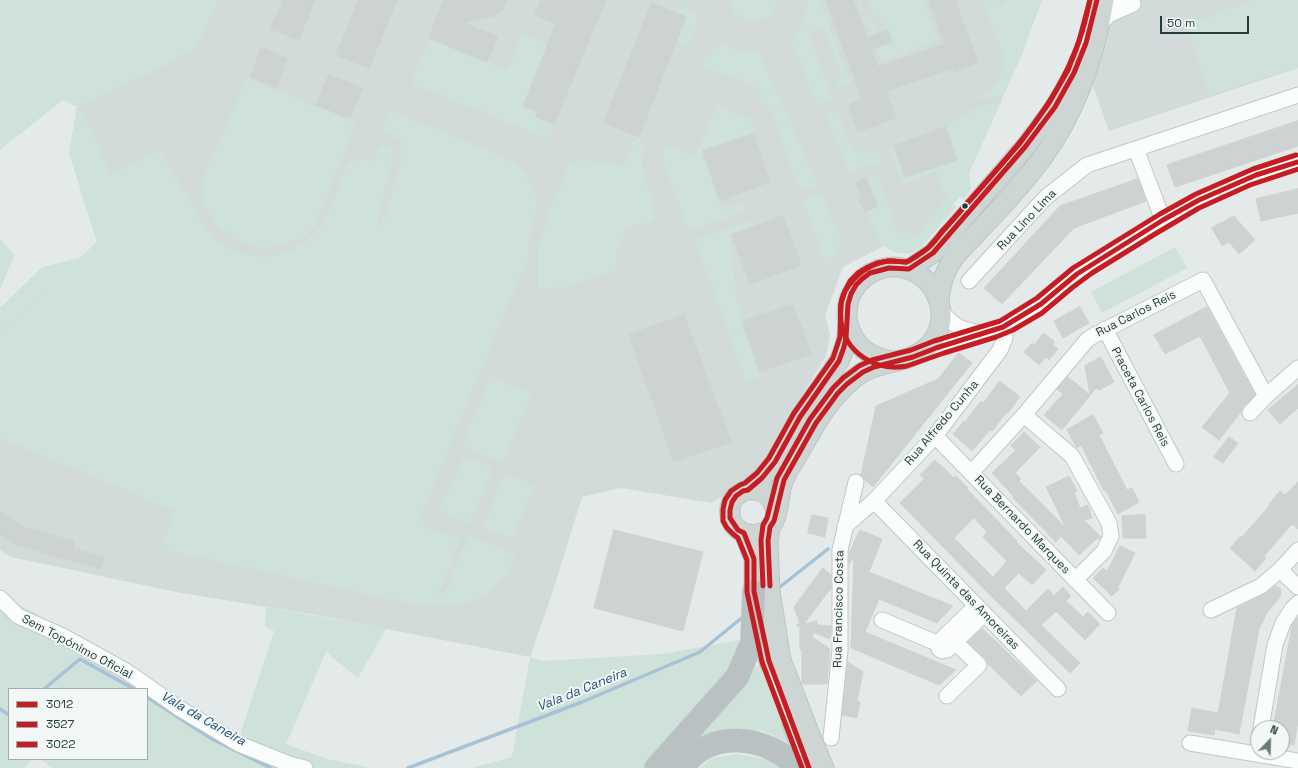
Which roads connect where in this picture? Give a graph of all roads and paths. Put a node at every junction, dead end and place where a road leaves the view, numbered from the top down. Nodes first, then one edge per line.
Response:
1 (1097, 0) edge
2 (1104, 0) edge
3 (1117, 0) edge
4 (1139, 2) edge
5 (1099, 25) junction
6 (1298, 95) edge
7 (1136, 149) junction
8 (1298, 162) edge
9 (1163, 220) junction
10 (909, 269) junction
11 (969, 281) dead end
12 (940, 306) junction
13 (847, 322) junction
14 (1003, 327) junction
15 (1104, 329) junction
16 (983, 333) junction
17 (913, 357) junction
18 (894, 361) junction
19 (1298, 368) edge
20 (1266, 396) junction
21 (1250, 413) dead end
22 (1024, 415) junction
23 (935, 436) junction
24 (1176, 464) dead end
25 (971, 473) junction
26 (856, 482) dead end
27 (748, 490) junction
28 (874, 501) junction
29 (773, 520) junction
30 (845, 526) junction
31 (744, 533) junction
32 (1298, 550) edge
33 (1280, 570) junction
34 (1075, 580) junction
35 (1298, 588) edge
36 (754, 591) junction
37 (0, 598) edge
38 (1298, 603) edge
39 (980, 610) junction
40 (1210, 610) dead end
41 (1108, 613) dead end
42 (882, 620) dead end
43 (956, 642) junction
44 (938, 644) junction
45 (1058, 688) dead end
46 (947, 696) dead end
47 (1262, 720) edge
48 (831, 738) dead end
49 (1190, 743) dead end
50 (1250, 750) edge
51 (306, 768) edge
52 (656, 768) edge
53 (682, 768) edge
54 (798, 768) edge
55 (809, 768) edge
56 (824, 768) edge

1 - 10 main road
2 - 5 main road
3 - 4 street
4 - 5 street
5 - 12 main road
6 - 7 street, Rua Lino Lima
7 - 9 street
7 - 11 street, Rua Lino Lima
8 - 9 street
9 - 14 street
10 - 12 main road
10 - 13 main road
12 - 16 street
12 - 17 main road
13 - 18 main road
13 - 27 main road
14 - 16 street
14 - 23 street, Rua Alfredo Cunha
15 - 20 street, Rua Carlos Reis
15 - 22 street, Rua Carlos Reis
15 - 24 street, Praceta Carlos Reis
16 - 17 street
17 - 18 main road
18 - 29 main road
19 - 20 street
20 - 21 street
22 - 25 street, Rua Carlos Reis
22 - 34 street
23 - 25 street, Rua Bernardo Marques
23 - 28 street, Rua Alfredo Cunha
25 - 34 street, Rua Bernardo Marques
26 - 30 street, Rua Francisco Costa
27 - 29 main road
27 - 31 main road
28 - 30 street, Rua Alfredo Cunha
28 - 39 street, Rua Quinta das Amoreiras
29 - 31 main road
29 - 56 main road
30 - 48 street, Rua Francisco Costa
31 - 36 main road
32 - 33 street
33 - 35 street
33 - 40 street
34 - 41 street, Rua Bernardo Marques
36 - 52 highway
36 - 55 main road
37 - 51 street, Sem Topónimo Oficial
38 - 47 street
39 - 43 street
39 - 44 street
39 - 45 street, Rua Quinta das Amoreiras
42 - 44 street
43 - 44 street
43 - 46 street
49 - 50 street
53 - 54 highway

